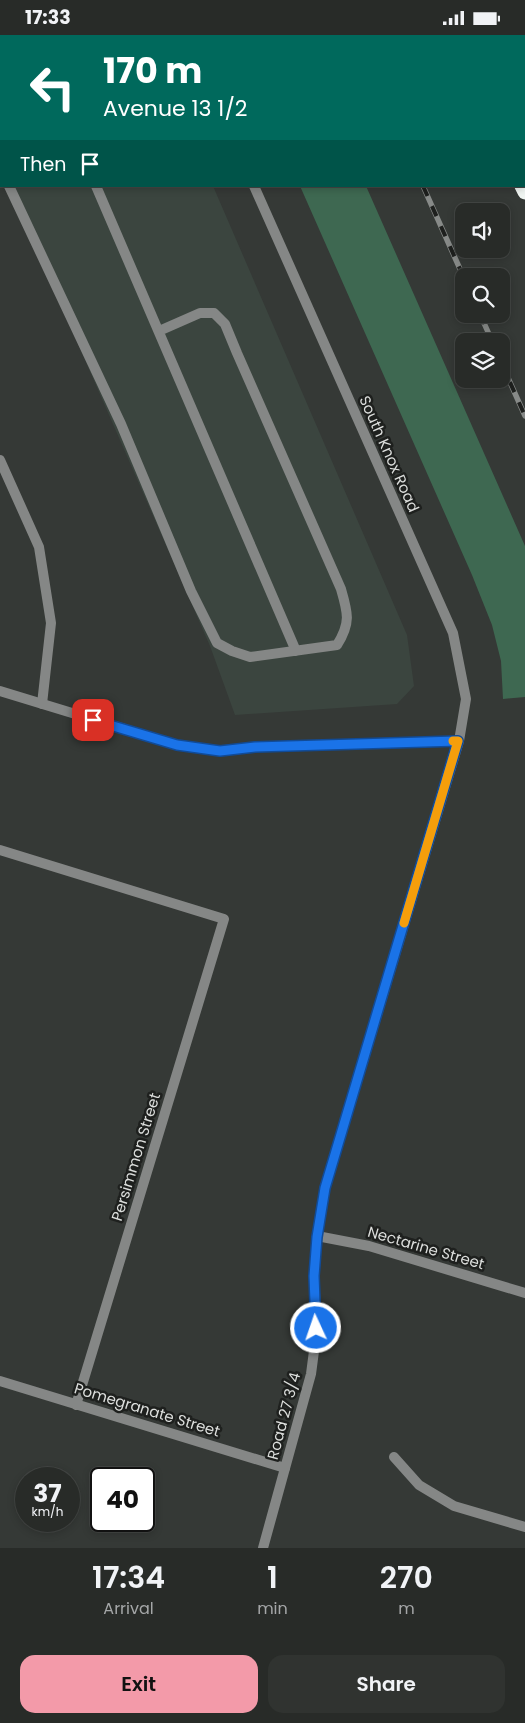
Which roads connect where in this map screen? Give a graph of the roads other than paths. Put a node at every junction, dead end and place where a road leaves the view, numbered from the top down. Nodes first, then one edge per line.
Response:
1 (9, 187) edge
2 (96, 187) edge
3 (254, 187) edge
4 (159, 331) junction
5 (0, 460) edge
6 (296, 651) junction
7 (0, 691) edge
8 (42, 705) junction
9 (458, 741) junction
10 (0, 850) edge
11 (317, 1237) junction
12 (525, 1293) edge
13 (0, 1381) edge
14 (76, 1405) junction
15 (394, 1457) dead end
16 (286, 1468) junction
17 (525, 1527) edge
18 (263, 1548) edge

1 - 6 street
2 - 4 street
3 - 9 street, South Knox Road
4 - 6 street
4 - 6 street
5 - 8 street
7 - 8 street
8 - 9 street
9 - 11 street, Road 27 3/4
10 - 14 street, Persimmon Street
11 - 12 street, Nectarine Street
11 - 16 street, Road 27 3/4
13 - 14 street, Pomegranate Street
14 - 16 street, Pomegranate Street
15 - 17 street
16 - 18 street, Road 27 3/4

